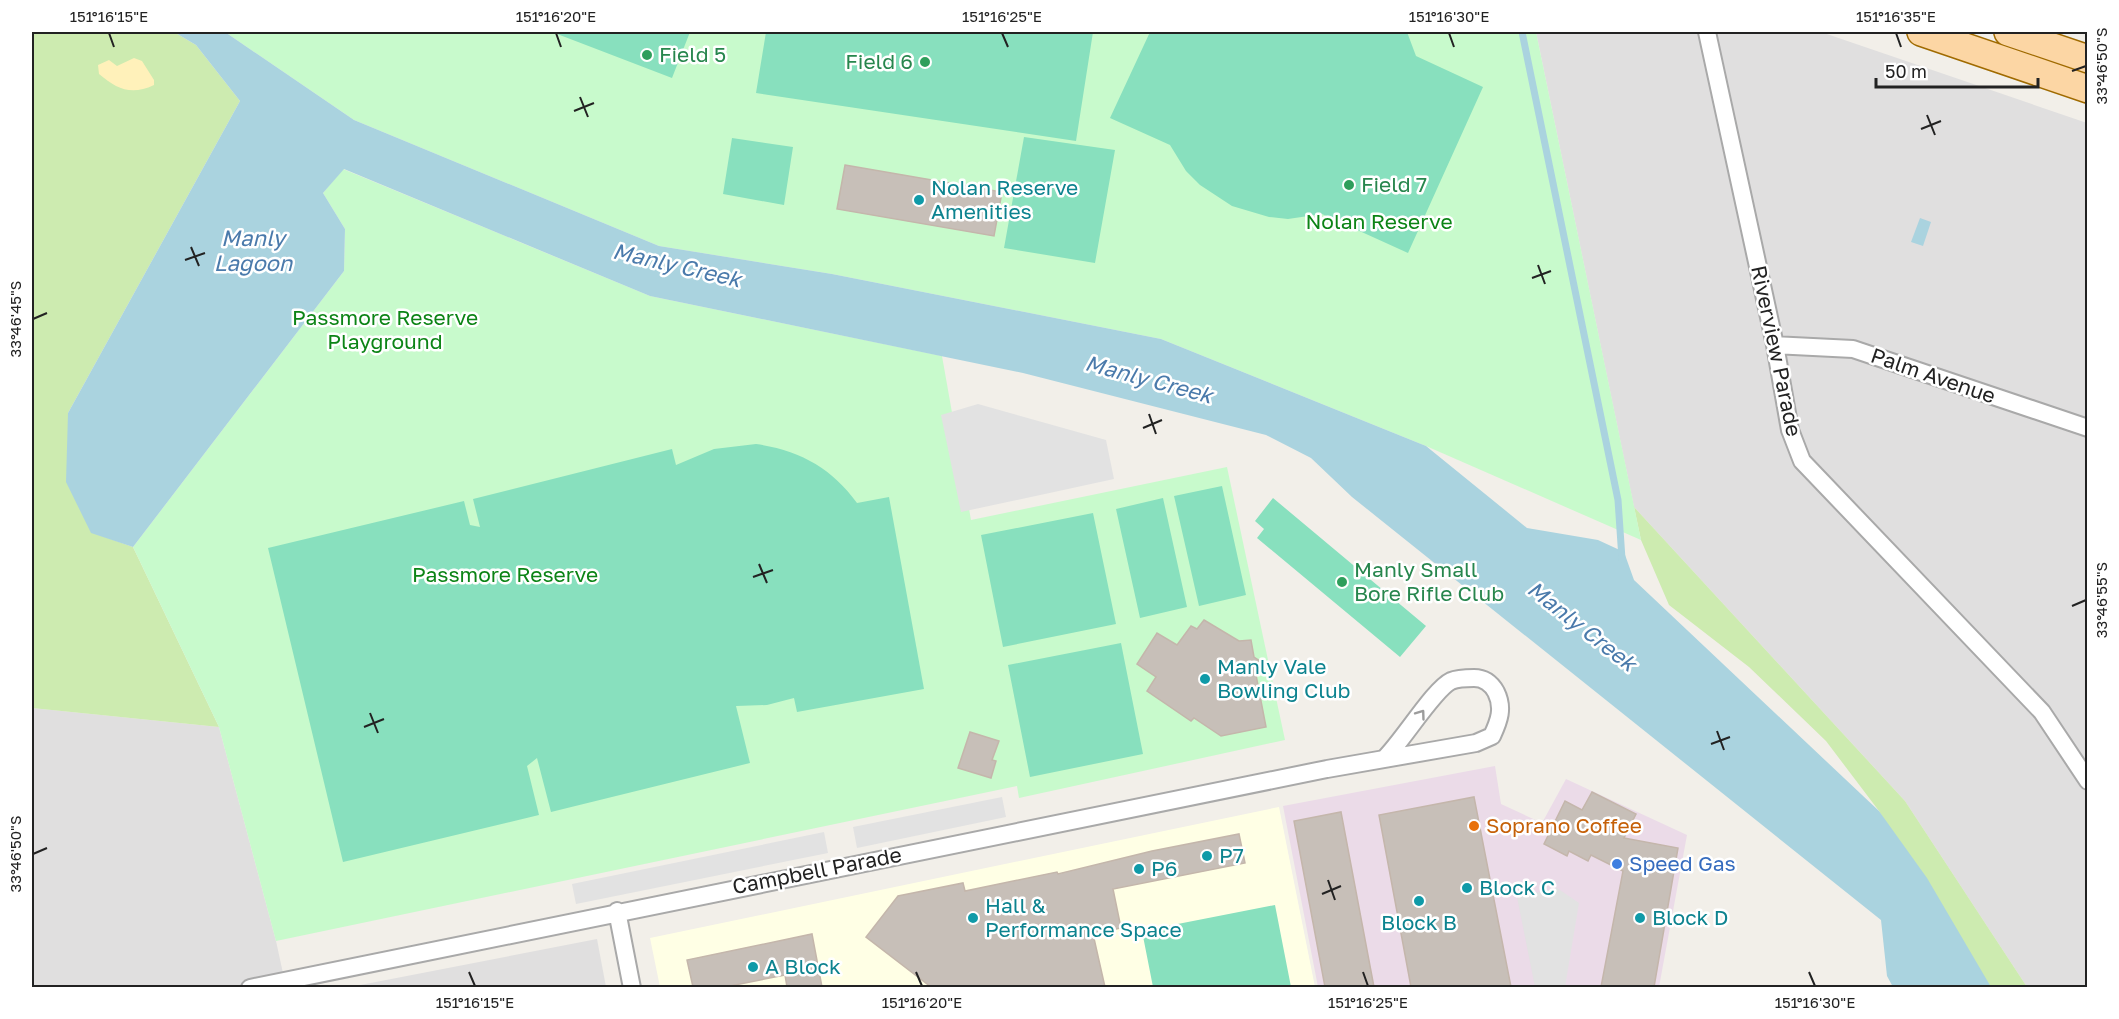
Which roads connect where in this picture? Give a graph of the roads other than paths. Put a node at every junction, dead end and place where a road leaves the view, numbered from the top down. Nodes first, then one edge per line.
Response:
1 (1707, 32) edge
2 (1921, 32) edge
3 (2008, 32) edge
4 (2088, 59) edge
5 (2088, 89) edge
6 (1775, 345) junction
7 (2088, 428) edge
8 (1384, 759) junction
9 (2088, 781) edge
10 (618, 911) junction
11 (250, 987) edge
12 (632, 987) edge

1 - 6 street, Riverview Parade
2 - 5 main road
3 - 4 main road
6 - 7 street, Palm Avenue
6 - 9 street, Riverview Parade
8 -> 8 street, Campbell Parade
8 - 10 street, Campbell Parade
10 - 11 street, Campbell Parade
10 - 12 street

